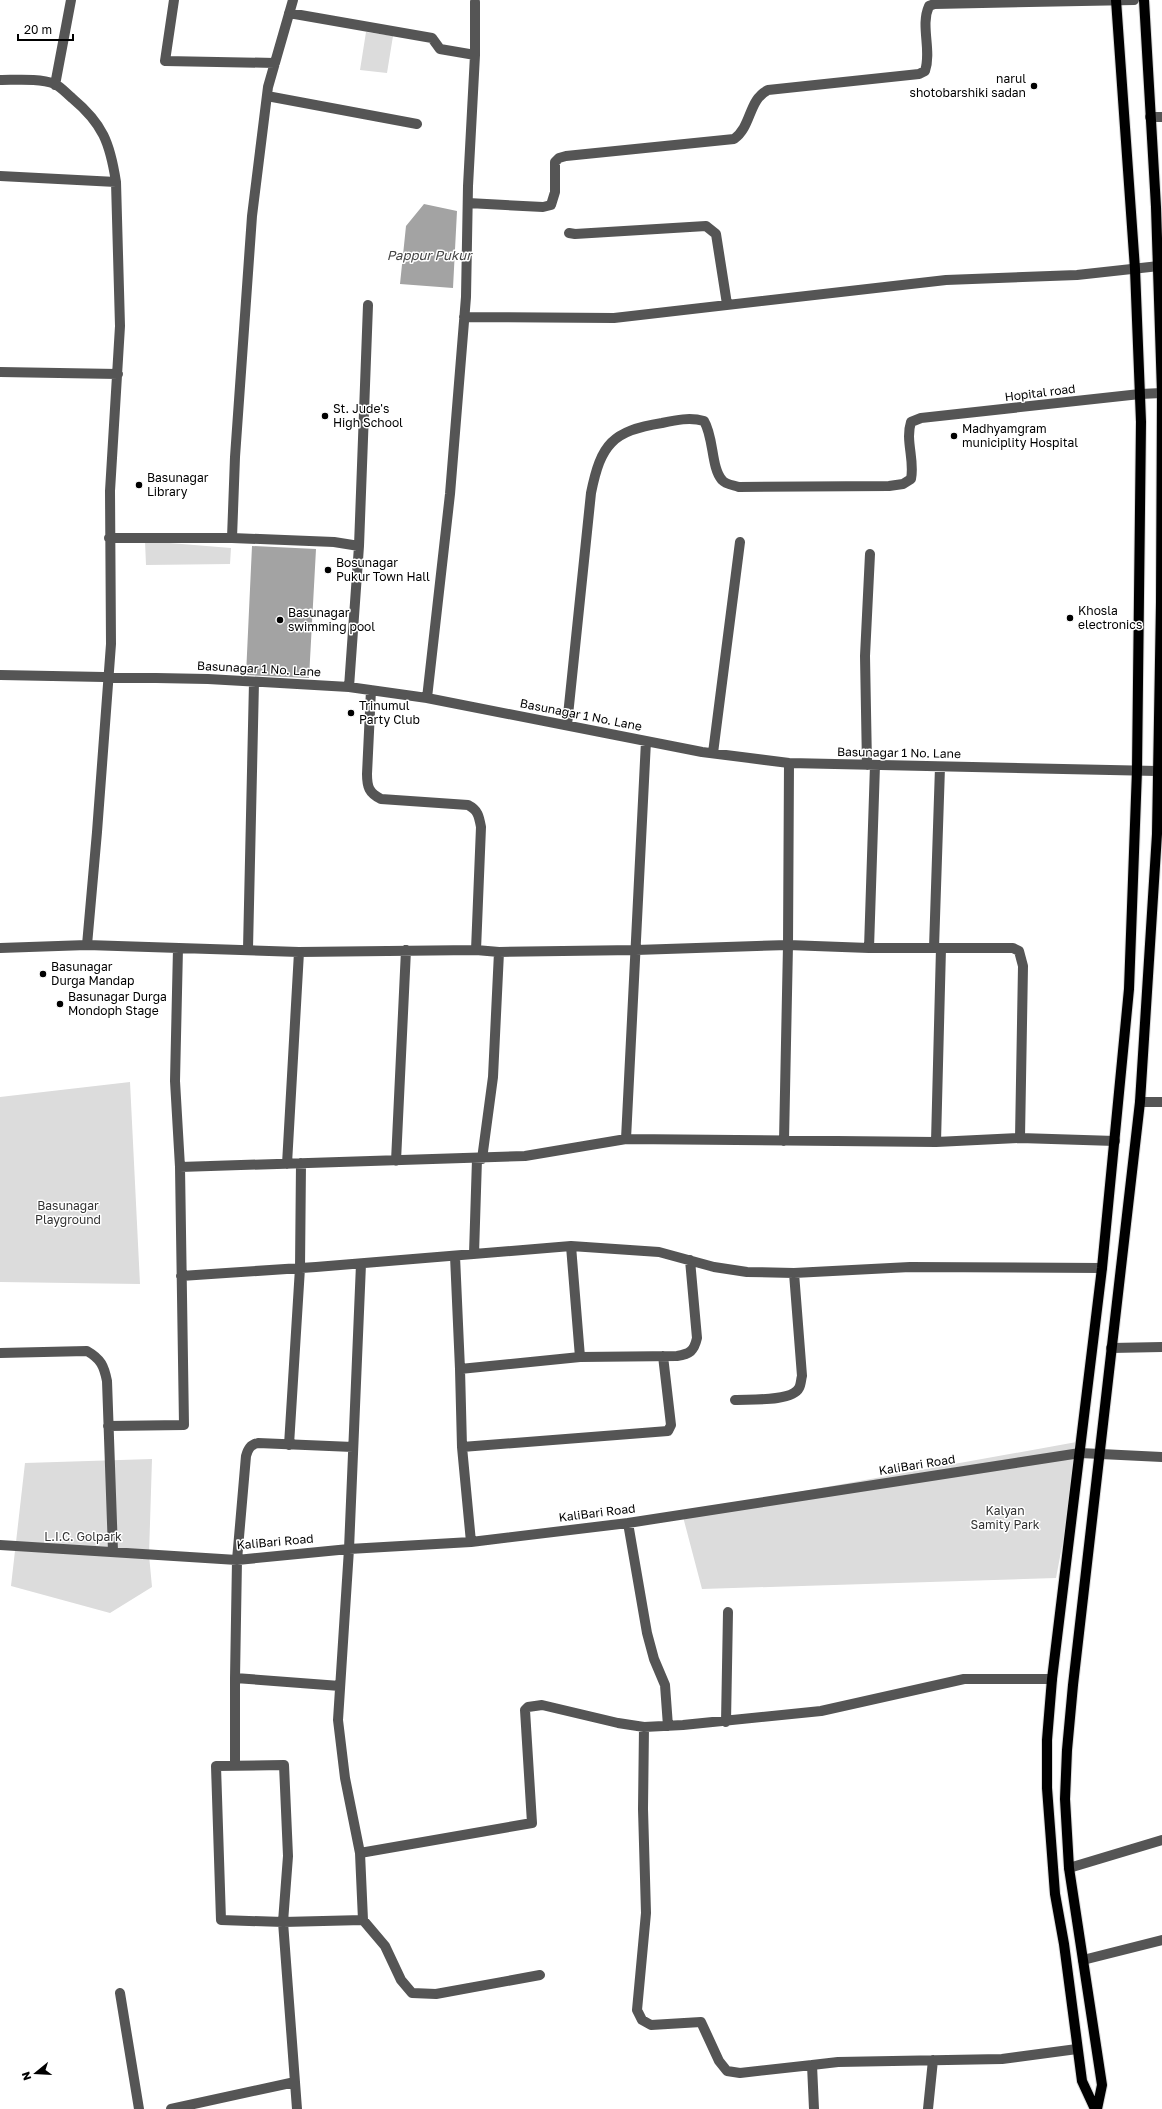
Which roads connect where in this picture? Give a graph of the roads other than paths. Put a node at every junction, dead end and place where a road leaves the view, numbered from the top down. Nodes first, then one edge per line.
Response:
1 (71, 0) edge
2 (174, 0) edge
3 (293, 0) edge
4 (1116, 0) edge
5 (1134, 0) edge
6 (1144, 0) edge
7 (475, 2) dead end
8 (289, 13) junction
9 (475, 55) junction
10 (275, 63) junction
11 (0, 80) edge
12 (56, 84) junction
13 (267, 96) junction
14 (1150, 117) junction
15 (1162, 117) edge
16 (417, 124) dead end
17 (0, 176) edge
18 (116, 182) junction
19 (468, 203) junction
20 (1159, 207) edge
21 (569, 233) dead end
22 (1159, 236) edge
23 (1159, 266) junction
24 (1135, 269) junction
25 (727, 304) junction
26 (368, 305) dead end
27 (464, 317) junction
28 (0, 372) edge
29 (118, 374) junction
30 (1162, 393) edge
31 (1140, 394) junction
32 (1161, 462) edge
33 (109, 538) junction
34 (232, 538) junction
35 (740, 542) dead end
36 (359, 546) junction
37 (870, 554) dead end
38 (1162, 602) edge
39 (0, 675) edge
40 (108, 678) junction
41 (254, 682) junction
42 (349, 687) junction
43 (371, 690) junction
44 (428, 698) junction
45 (567, 725) junction
46 (646, 741) junction
47 (713, 753) junction
48 (789, 763) junction
49 (871, 765) junction
50 (940, 767) junction
51 (1137, 770) junction
52 (1157, 771) junction
53 (1159, 834) edge
54 (86, 945) junction
55 (788, 945) junction
56 (0, 948) edge
57 (178, 948) junction
58 (869, 948) junction
59 (938, 948) junction
60 (248, 949) junction
61 (406, 950) junction
62 (476, 950) junction
63 (636, 950) junction
64 (299, 952) junction
65 (499, 952) junction
66 (1140, 1102) junction
67 (1162, 1102) edge
68 (1020, 1138) junction
69 (626, 1139) junction
70 (784, 1141) junction
71 (1115, 1141) junction
72 (936, 1142) junction
73 (480, 1159) junction
74 (396, 1161) junction
75 (301, 1163) junction
76 (287, 1164) junction
77 (180, 1166) junction
78 (571, 1246) junction
79 (474, 1254) junction
80 (455, 1256) junction
81 (690, 1260) junction
82 (361, 1264) junction
83 (300, 1268) junction
84 (1102, 1268) junction
85 (794, 1273) junction
86 (181, 1276) junction
87 (1162, 1347) edge
88 (1111, 1348) junction
89 (0, 1353) edge
90 (663, 1356) junction
91 (580, 1357) junction
92 (460, 1369) junction
93 (735, 1400) dead end
94 (108, 1426) junction
95 (289, 1445) junction
96 (353, 1447) junction
97 (462, 1447) junction
98 (1080, 1453) junction
99 (1100, 1453) junction
100 (1162, 1457) edge
101 (628, 1523) junction
102 (470, 1542) junction
103 (0, 1545) edge
104 (348, 1549) junction
105 (113, 1551) junction
106 (237, 1560) junction
107 (728, 1612) dead end
108 (235, 1678) junction
109 (1052, 1679) junction
110 (340, 1686) junction
111 (726, 1722) junction
112 (644, 1726) junction
113 (668, 1726) junction
114 (235, 1765) junction
115 (1162, 1840) edge
116 (360, 1853) junction
117 (1069, 1868) junction
118 (363, 1920) junction
119 (283, 1922) junction
120 (1162, 1940) edge
121 (1083, 1960) junction
122 (540, 1975) dead end
123 (120, 1993) dead end
124 (1077, 2049) junction
125 (933, 2060) junction
126 (812, 2065) junction
127 (295, 2082) junction
128 (139, 2109) edge
129 (171, 2109) edge
130 (297, 2109) edge
131 (814, 2109) edge
132 (928, 2109) edge
133 (1096, 2109) edge

1 - 12 street
2 - 10 street
3 - 8 street
4 - 5 street
4 - 19 street
4 - 24 main road
6 - 14 main road
7 - 9 street
8 - 9 street
8 - 10 street
9 - 19 street
10 - 13 street
11 - 12 street
12 - 18 street
13 - 16 street
13 - 34 street
14 - 15 street
14 - 20 main road
17 - 18 street
18 - 29 street
19 - 27 street
20 - 22 main road
21 - 25 street
22 - 23 main road
23 - 24 street
23 - 30 main road
24 - 25 street
24 - 31 main road
25 - 27 street
26 - 36 street
27 - 44 street
28 - 29 street
29 - 33 street
30 - 31 street, Hopital road
30 - 32 main road
31 - 45 street, Hopital road
31 - 51 main road
32 - 38 main road
33 - 34 street
33 - 40 street
34 - 36 street
35 - 47 street
36 - 42 street
37 - 49 street
38 - 52 main road
39 - 40 street, Basunagar 1 No. Lane
40 - 41 street, Basunagar 1 No. Lane
40 - 54 street
41 - 42 street, Basunagar 1 No. Lane
41 - 60 street
42 - 43 street, Basunagar 1 No. Lane
43 - 44 street, Basunagar 1 No. Lane
43 - 62 street
44 - 45 street, Basunagar 1 No. Lane
45 - 46 street, Basunagar 1 No. Lane
46 - 47 street, Basunagar 1 No. Lane
46 - 63 street
47 - 48 street, Basunagar 1 No. Lane
48 - 49 street, Basunagar 1 No. Lane
48 - 55 street
49 - 50 street, Basunagar 1 No. Lane
49 - 58 street
50 - 51 street, Basunagar 1 No. Lane
50 - 59 street
51 - 52 street, Basunagar 1 No. Lane
51 - 71 main road
52 - 53 main road
53 - 66 main road
54 - 56 street
54 - 57 street
55 - 58 street
55 - 63 street
55 - 70 street
57 - 60 street
57 - 77 street
58 - 59 street
59 - 68 street
59 - 72 street
60 - 64 street
61 - 62 street
61 - 64 street
61 - 74 street
62 - 65 street
63 - 65 street
63 - 69 street
64 - 76 street
65 - 73 street
66 - 67 street
66 - 88 main road
68 - 71 street
68 - 72 street
69 - 70 street
69 - 73 street
70 - 72 street
71 - 84 main road
73 - 74 street
73 - 79 street
74 - 75 street
75 - 76 street
75 - 83 street
76 - 77 street
77 - 86 street
78 - 79 street
78 - 81 street
78 - 91 street
79 - 80 street
80 - 82 street
80 - 92 street
81 - 85 street
81 - 90 street
82 - 83 street
82 - 96 street
83 - 86 street
83 - 95 street
84 - 85 street
84 - 98 main road
85 - 93 street
86 - 94 street
87 - 88 street
88 - 99 main road
89 - 94 street
90 - 91 street
90 - 97 street
91 - 92 street
92 - 97 street
94 - 105 street
95 - 96 street
95 - 106 street
96 - 104 street
97 - 102 street
98 - 99 street, KaliBari Road
98 - 101 street, KaliBari Road
98 - 109 main road
99 - 100 street, KaliBari Road
99 - 117 main road
101 - 102 street, KaliBari Road
101 - 113 street
102 - 104 street, KaliBari Road
103 - 105 street, KaliBari Road
104 - 106 street, KaliBari Road
104 - 110 street
105 - 106 street, KaliBari Road
106 - 108 street
107 - 111 street
108 - 110 street
108 - 114 street
109 - 111 street
109 - 124 main road
110 - 116 street
111 - 113 street
112 - 113 street
112 - 116 street
112 - 126 street
114 - 119 street
114 - 119 street
115 - 117 street
116 - 118 street
117 - 121 main road
118 - 119 street
118 - 122 street
119 - 127 street
120 - 121 street
121 - 133 main road
123 - 128 street
124 - 125 street
124 - 133 main road
125 - 126 street
125 - 132 street
126 - 131 street
127 - 129 street
127 - 130 street

